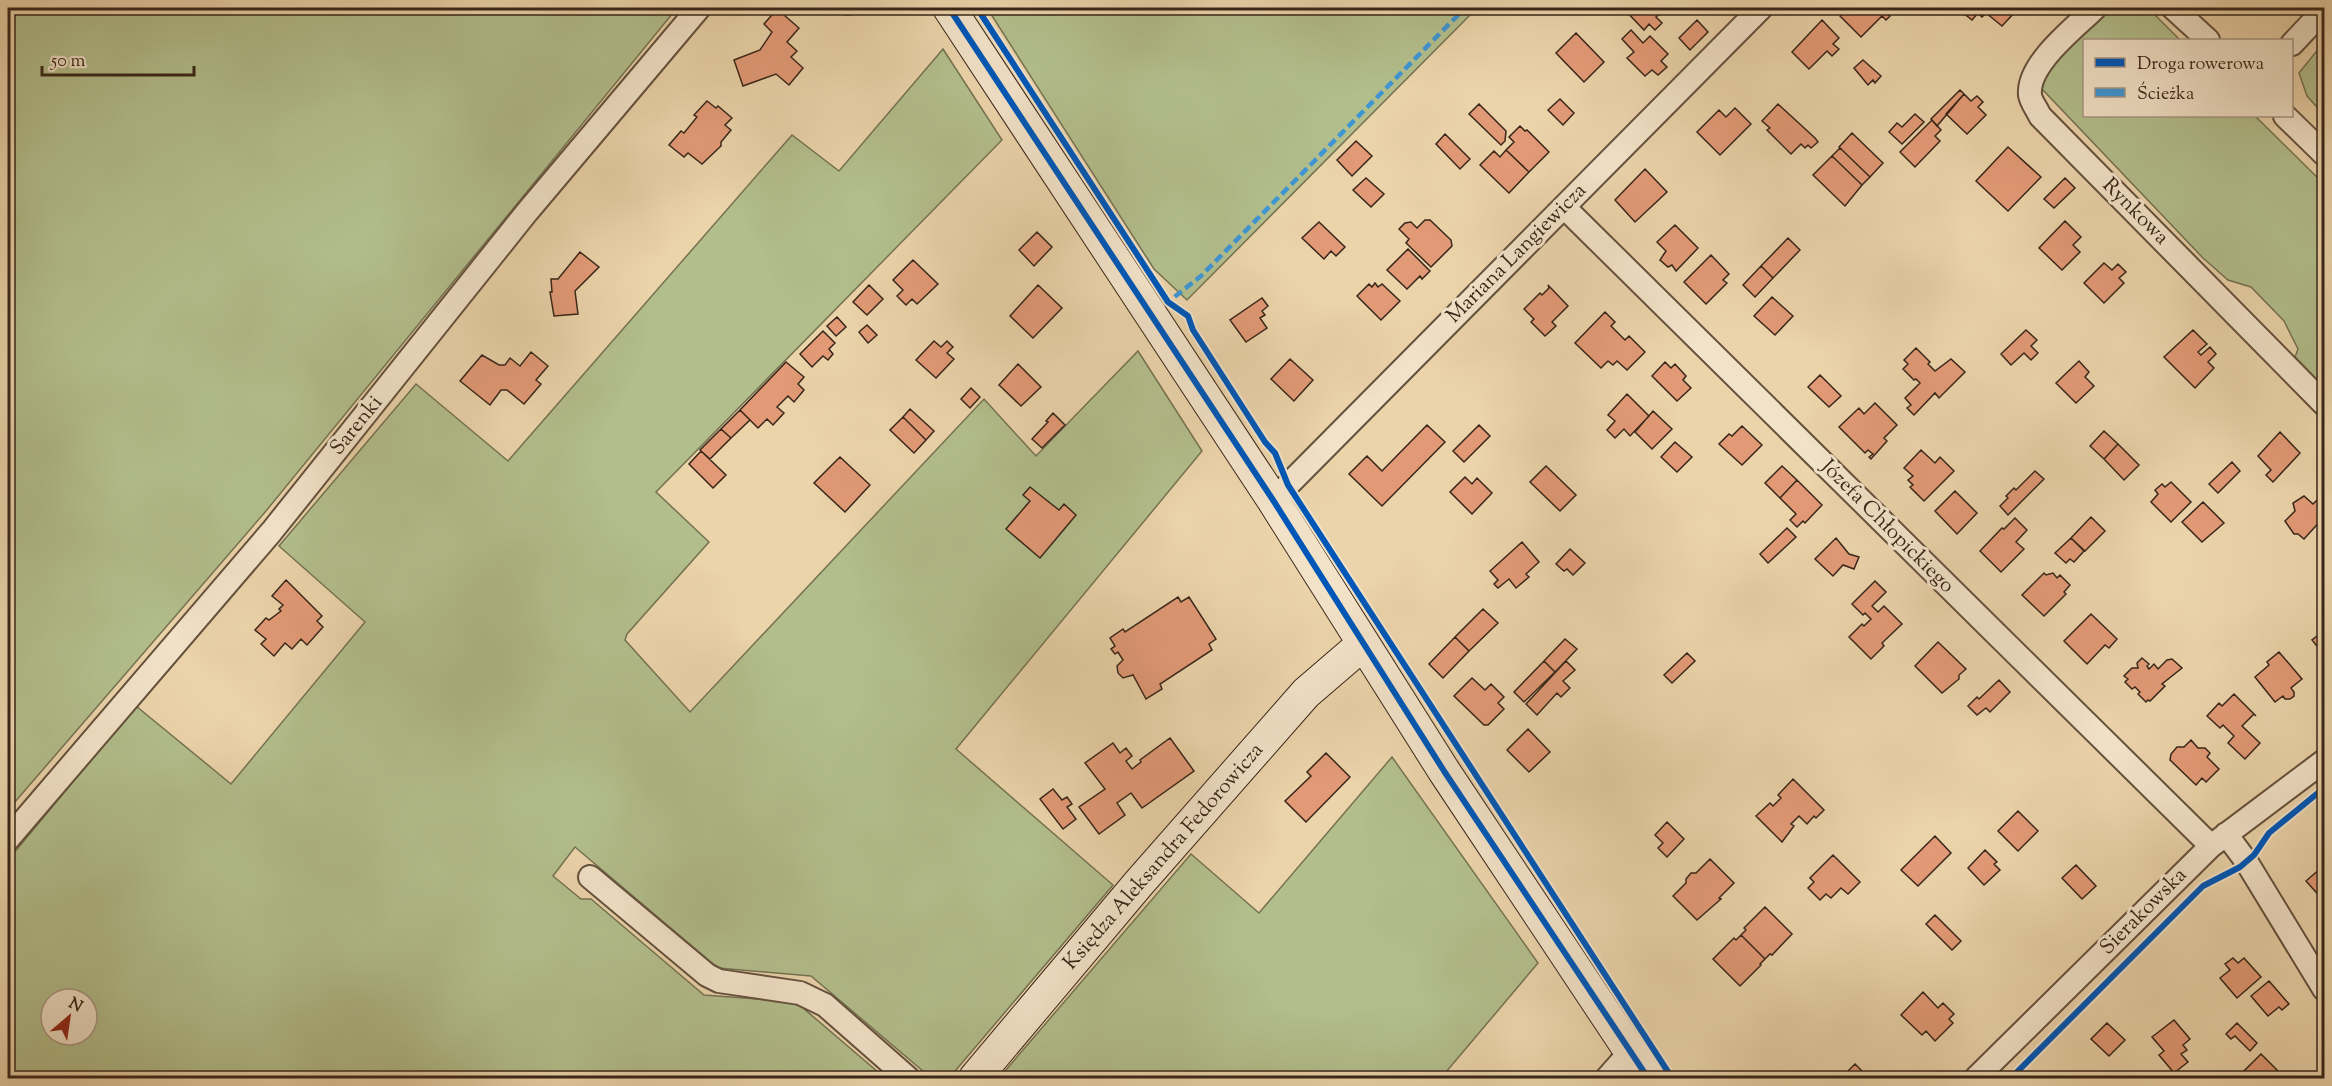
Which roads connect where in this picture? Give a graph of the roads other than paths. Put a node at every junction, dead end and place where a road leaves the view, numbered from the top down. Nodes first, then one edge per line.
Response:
1 (699, 8) edge
2 (949, 8) edge
3 (1761, 8) edge
4 (2095, 8) edge
5 (2174, 8) edge
6 (2325, 10) edge
7 (2207, 39) edge
8 (2293, 43) edge
9 (2286, 117) edge
10 (2325, 154) edge
11 (1564, 207) junction
12 (2325, 404) edge
13 (1273, 500) junction
14 (1363, 644) junction
15 (2325, 761) edge
16 (8, 839) edge
17 (2219, 840) junction
18 (590, 876) dead end
19 (2325, 989) edge
20 (1630, 1052) junction
21 (908, 1078) edge
22 (975, 1078) edge
23 (1607, 1078) edge
24 (1648, 1078) edge
25 (1976, 1078) edge

1 - 16 street, Sarenki
2 - 13 street
3 - 11 street, Mariana Langiewicza
4 - 12 street, Rynkowa
5 - 7 street
6 - 8 street
9 - 10 street
11 - 13 street, Mariana Langiewicza
11 - 17 street, Józefa Chłopickiego
13 - 14 street
14 - 20 street
14 - 22 street, Księdza Aleksandra Fedorowicza
15 - 17 street, Sierakowska
17 - 19 street, Józefa Chłopickiego
17 - 25 street, Sierakowska
18 - 21 street
20 - 23 street
20 - 24 street

